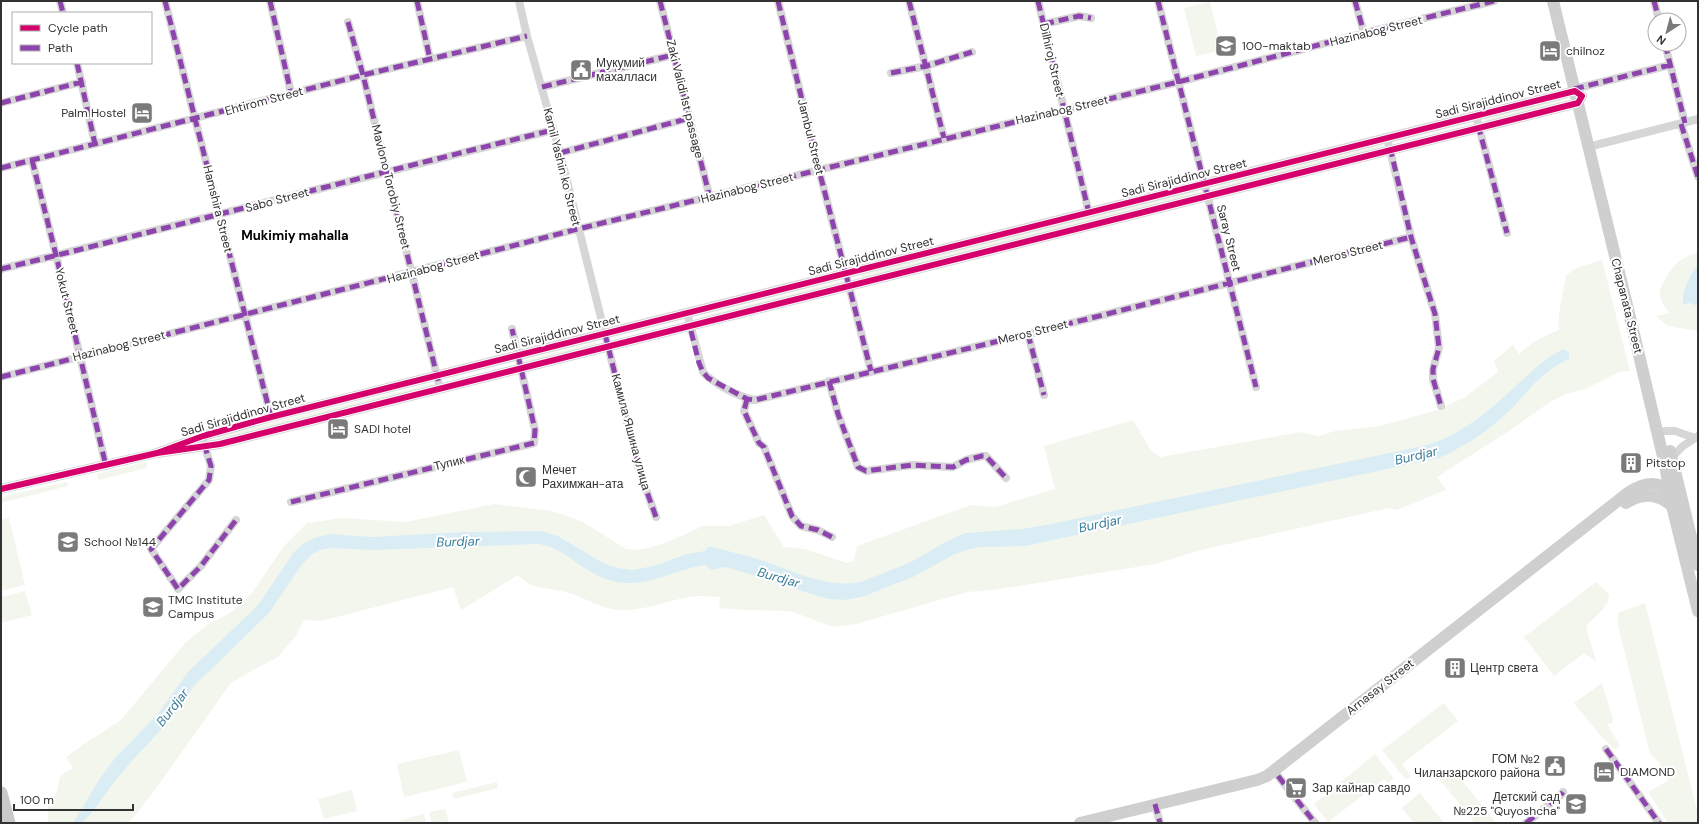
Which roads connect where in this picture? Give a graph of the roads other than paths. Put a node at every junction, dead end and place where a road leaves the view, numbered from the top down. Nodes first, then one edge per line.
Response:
1 (60, 1) edge
2 (165, 1) edge
3 (270, 1) edge
4 (417, 1) edge
5 (519, 1) edge
6 (660, 1) edge
7 (778, 1) edge
8 (909, 1) edge
9 (1038, 1) edge
10 (1158, 1) edge
11 (1355, 1) edge
12 (1494, 1) edge
13 (1553, 1) edge
14 (1559, 1) edge
15 (1654, 1) edge
16 (63, 12) edge
17 (1657, 12) edge
18 (1092, 18) dead end
19 (348, 22) dead end
20 (1044, 24) junction
21 (1364, 33) junction
22 (527, 36) junction
23 (972, 52) dead end
24 (1667, 52) edge
25 (674, 55) junction
26 (430, 59) junction
27 (76, 64) edge
28 (1670, 65) junction
29 (926, 66) junction
30 (891, 72) dead end
31 (363, 75) junction
32 (82, 82) junction
33 (1178, 82) junction
34 (542, 87) junction
35 (291, 93) junction
36 (1578, 93) junction
37 (1, 103) edge
38 (1064, 110) junction
39 (1476, 116) junction
40 (690, 118) junction
41 (196, 119) junction
42 (1698, 119) edge
43 (1683, 124) junction
44 (1479, 128) junction
45 (553, 130) junction
46 (944, 138) junction
47 (1387, 138) junction
48 (96, 144) junction
49 (1592, 146) junction
50 (1390, 150) junction
51 (560, 152) junction
52 (32, 160) junction
53 (1, 168) edge
54 (818, 170) junction
55 (386, 171) junction
56 (1698, 177) edge
57 (1204, 184) junction
58 (1207, 196) junction
59 (710, 198) junction
60 (1089, 213) junction
61 (219, 215) junction
62 (578, 229) junction
63 (1507, 233) dead end
64 (1411, 237) junction
65 (56, 255) junction
66 (1, 269) edge
67 (412, 273) junction
68 (846, 273) junction
69 (1228, 283) junction
70 (850, 286) junction
71 (687, 313) junction
72 (244, 315) junction
73 (690, 326) junction
74 (512, 329) dead end
75 (1637, 333) junction
76 (605, 334) junction
77 (1028, 334) junction
78 (608, 346) junction
79 (519, 355) junction
80 (81, 356) junction
81 (522, 368) junction
82 (871, 371) junction
83 (437, 376) junction
84 (1, 378) edge
85 (829, 381) junction
86 (1256, 387) dead end
87 (440, 388) junction
88 (1044, 395) dead end
89 (747, 399) junction
90 (1441, 406) dead end
91 (271, 417) junction
92 (1665, 431) junction
93 (1697, 437) edge
94 (203, 441) junction
95 (1668, 461) junction
96 (106, 466) junction
97 (1006, 478) dead end
98 (1648, 484) junction
99 (1, 489) edge
100 (1669, 490) junction
101 (1636, 497) junction
102 (290, 502) dead end
103 (1677, 505) junction
104 (656, 517) dead end
105 (236, 520) dead end
106 (832, 537) dead end
107 (1698, 565) edge
108 (1698, 611) edge
109 (1420, 660) junction
110 (1606, 749) dead end
111 (1276, 773) junction
112 (1563, 792) dead end
113 (1, 793) edge
114 (1158, 813) edge
115 (9, 823) edge
116 (1080, 823) edge
117 (1113, 823) edge
118 (1315, 823) edge
119 (1526, 823) edge
120 (1659, 823) edge

1 - 16 street
2 - 41 street, Hamshira Street
3 - 35 street
4 - 26 street
5 - 22 street, Kamil Yashin ko Street
6 - 25 street, Zaki Validi 1st passage
7 - 54 street, Jambul Street
8 - 29 street
9 - 20 street, Dilhiroj Street
10 - 33 street, Saray Street
11 - 21 street
12 - 21 street, Hazinabog Street
13 - 36 main road, Chapanata Street
14 - 36 main road, Chapanata Street
15 - 17 street
18 - 20 street
19 - 31 street, Mavlono Torobiy Street
20 - 38 street, Dilhiroj Street
21 - 33 street, Hazinabog Street
22 - 26 street, Ehtirom Street
22 - 34 street, Kamil Yashin ko Street
23 - 29 street
24 - 28 street
25 - 34 street
25 - 40 street, Zaki Validi 1st passage
26 - 31 street, Ehtirom Street
27 - 32 street
28 - 36 street
28 - 43 street
29 - 30 street
29 - 46 street
31 - 35 street, Ehtirom Street
31 - 55 street, Mavlono Torobiy Street
32 - 37 street
32 - 48 street
33 - 38 street, Hazinabog Street
33 - 57 street, Saray Street
34 - 45 street, Kamil Yashin ko Street
35 - 41 street, Ehtirom Street
36 - 39 street, Sadi Sirajiddinov Street
36 - 44 street, Sadi Sirajiddinov Street
36 - 49 main road, Chapanata Street
38 - 46 street, Hazinabog Street
38 - 60 street, Dilhiroj Street
39 - 44 street
39 - 47 street, Sadi Sirajiddinov Street
40 - 51 street
40 - 59 street, Zaki Validi 1st passage
41 - 48 street, Ehtirom Street
41 - 61 street, Hamshira Street
42 - 43 street
43 - 49 street
43 - 56 street
44 - 50 street, Sadi Sirajiddinov Street
44 - 63 street
45 - 51 street, Kamil Yashin ko Street
45 - 55 street, Sabo Street
46 - 54 street, Hazinabog Street
47 - 50 street
47 - 57 street, Sadi Sirajiddinov Street
48 - 52 street, Ehtirom Street
49 - 75 main road, Chapanata Street
50 - 58 street, Sadi Sirajiddinov Street
50 - 64 street
51 - 62 street, Kamil Yashin ko Street
52 - 53 street, Ehtirom Street
52 - 65 street, Yokut Street
54 - 59 street, Hazinabog Street
54 - 68 street, Jambul Street
55 - 61 street, Sabo Street
55 - 67 street, Mavlono Torobiy Street
57 - 58 street, Saray Street
57 - 60 street, Sadi Sirajiddinov Street
58 - 69 street, Saray Street
58 - 70 street, Sadi Sirajiddinov Street
59 - 62 street, Hazinabog Street
60 - 68 street, Sadi Sirajiddinov Street
61 - 65 street, Sabo Street
61 - 72 street, Hamshira Street
62 - 67 street, Hazinabog Street
62 - 76 street, Kamil Yashin ko Street
64 - 69 street, Meros Street
64 - 90 street
65 - 66 street, Sabo Street
65 - 80 street, Yokut Street
67 - 72 street, Hazinabog Street
67 - 83 street, Mavlono Torobiy Street
68 - 70 street, Jambul Street
68 - 71 street, Sadi Sirajiddinov Street
69 - 77 street, Meros Street
69 - 86 street, Saray Street
70 - 73 street, Sadi Sirajiddinov Street
70 - 82 street, Jambul Street
71 - 73 street
71 - 76 street, Sadi Sirajiddinov Street
72 - 80 street, Hazinabog Street
72 - 91 street, Hamshira Street
73 - 78 street, Sadi Sirajiddinov Street
73 - 89 street
74 - 79 street
75 - 92 main road, Chapanata Street
75 - 95 main road, Chapanata Street
76 - 78 street, Kamil Yashin ko Street
76 - 79 street, Sadi Sirajiddinov Street
77 - 82 street, Meros Street
77 - 88 street
78 - 81 street, Sadi Sirajiddinov Street
78 - 104 street, Камила Яшина улица
79 - 81 street
79 - 83 street, Sadi Sirajiddinov Street
80 - 84 street, Hazinabog Street
80 - 96 street, Yokut Street
81 - 87 street, Sadi Sirajiddinov Street
81 - 102 street, Тупик
82 - 85 street, Meros Street
83 - 87 street, Mavlono Torobiy Street
83 - 91 street, Sadi Sirajiddinov Street
85 - 89 street, Meros Street
85 - 97 street
87 - 94 street, Sadi Sirajiddinov Street
89 - 106 street
91 - 94 street, Sadi Sirajiddinov Street
92 - 93 street, Arnasay Street
92 - 95 main road, Chapanata Street
93 - 95 street, Arnasay Street
94 - 96 street, Sadi Sirajiddinov Street
94 - 105 street
95 - 98 main road, Arnasay Street
95 - 100 main road, Chapanata Street
95 - 103 main road, Chapanata Street
96 - 99 street, Sadi Sirajiddinov Street
98 - 100 main road
98 - 101 main road, Arnasay Street
98 - 109 main road, Arnasay Street
100 - 103 main road
101 - 103 main road
101 - 109 main road, Arnasay Street
103 - 107 main road, Chapanata Street
103 - 108 main road, Chapanata Street
109 - 111 main road, Arnasay Street
110 - 120 street
111 - 114 main road, Arnasay Street
111 - 118 street
112 - 119 street
113 - 115 main road
114 - 116 main road, Arnasay Street
114 - 117 main road, Arnasay Street

